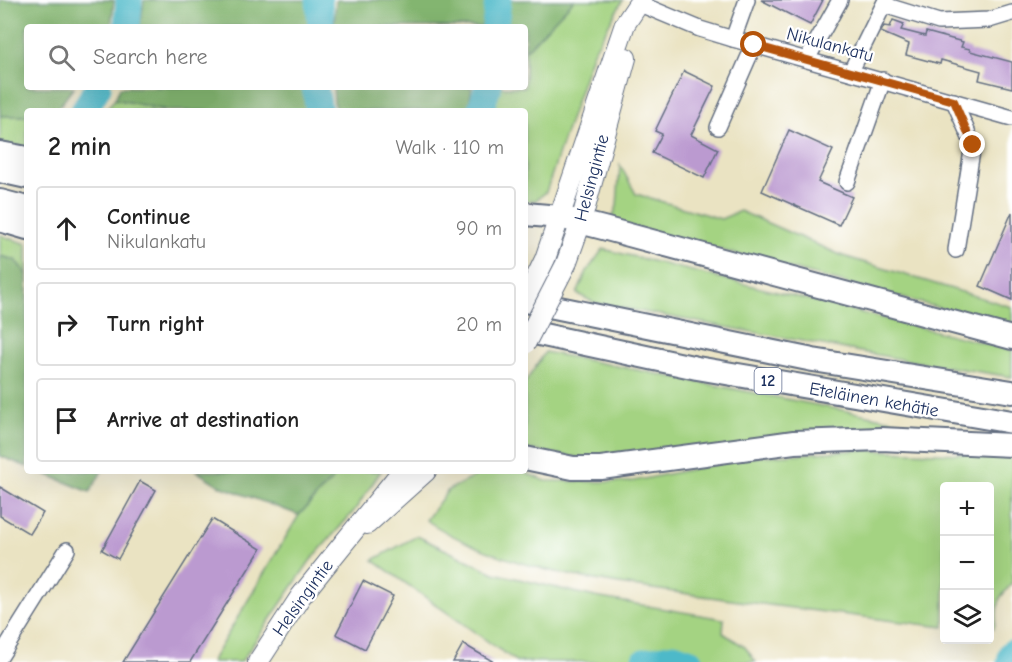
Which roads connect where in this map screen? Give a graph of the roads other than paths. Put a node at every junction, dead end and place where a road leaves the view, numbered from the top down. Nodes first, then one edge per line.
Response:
1 (747, 0) edge
2 (840, 0) edge
3 (641, 2) edge
4 (885, 3) edge
5 (1012, 13) edge
6 (733, 39) junction
7 (754, 45) junction
8 (807, 59) junction
9 (851, 71) junction
10 (883, 80) junction
11 (954, 101) junction
12 (1012, 118) edge
13 (718, 127) dead end
14 (0, 153) edge
15 (24, 157) edge
16 (0, 171) edge
17 (24, 176) edge
18 (847, 182) dead end
19 (0, 201) edge
20 (24, 207) edge
21 (528, 214) edge
22 (0, 220) edge
23 (570, 220) junction
24 (24, 227) edge
25 (956, 250) dead end
26 (528, 295) edge
27 (528, 302) edge
28 (528, 332) edge
29 (528, 338) edge
30 (1012, 338) edge
31 (1012, 392) edge
32 (1012, 422) edge
33 (1012, 445) edge
34 (528, 459) edge
35 (399, 474) edge
36 (423, 474) edge
37 (350, 536) junction
38 (67, 550) dead end
39 (0, 657) edge
40 (258, 662) edge

1 - 6 street
2 - 8 street
3 - 6 street, Nikulankatu
3 - 23 main road, Helsingintie
4 - 5 street
4 - 9 street
6 - 7 street, Nikulankatu
7 - 8 street, Nikulankatu
7 - 13 street
8 - 9 street, Nikulankatu
9 - 10 street, Nikulankatu
10 - 11 street, Nikulankatu
10 - 18 street
11 - 12 street, Nikulankatu
11 - 25 street
14 - 15 highway
16 - 17 highway
19 - 20 highway
21 - 23 highway
22 - 24 highway
23 - 26 main road, Helsingintie
23 - 29 main road, Helsingintie, bridge
23 - 30 highway
27 - 31 highway, Eteläinen kehätie / 12
28 - 32 highway, Eteläinen kehätie / 12
33 - 34 highway
35 - 37 main road, Helsingintie
36 - 37 main road, Helsingintie
37 - 40 main road, Helsingintie
38 - 39 street

